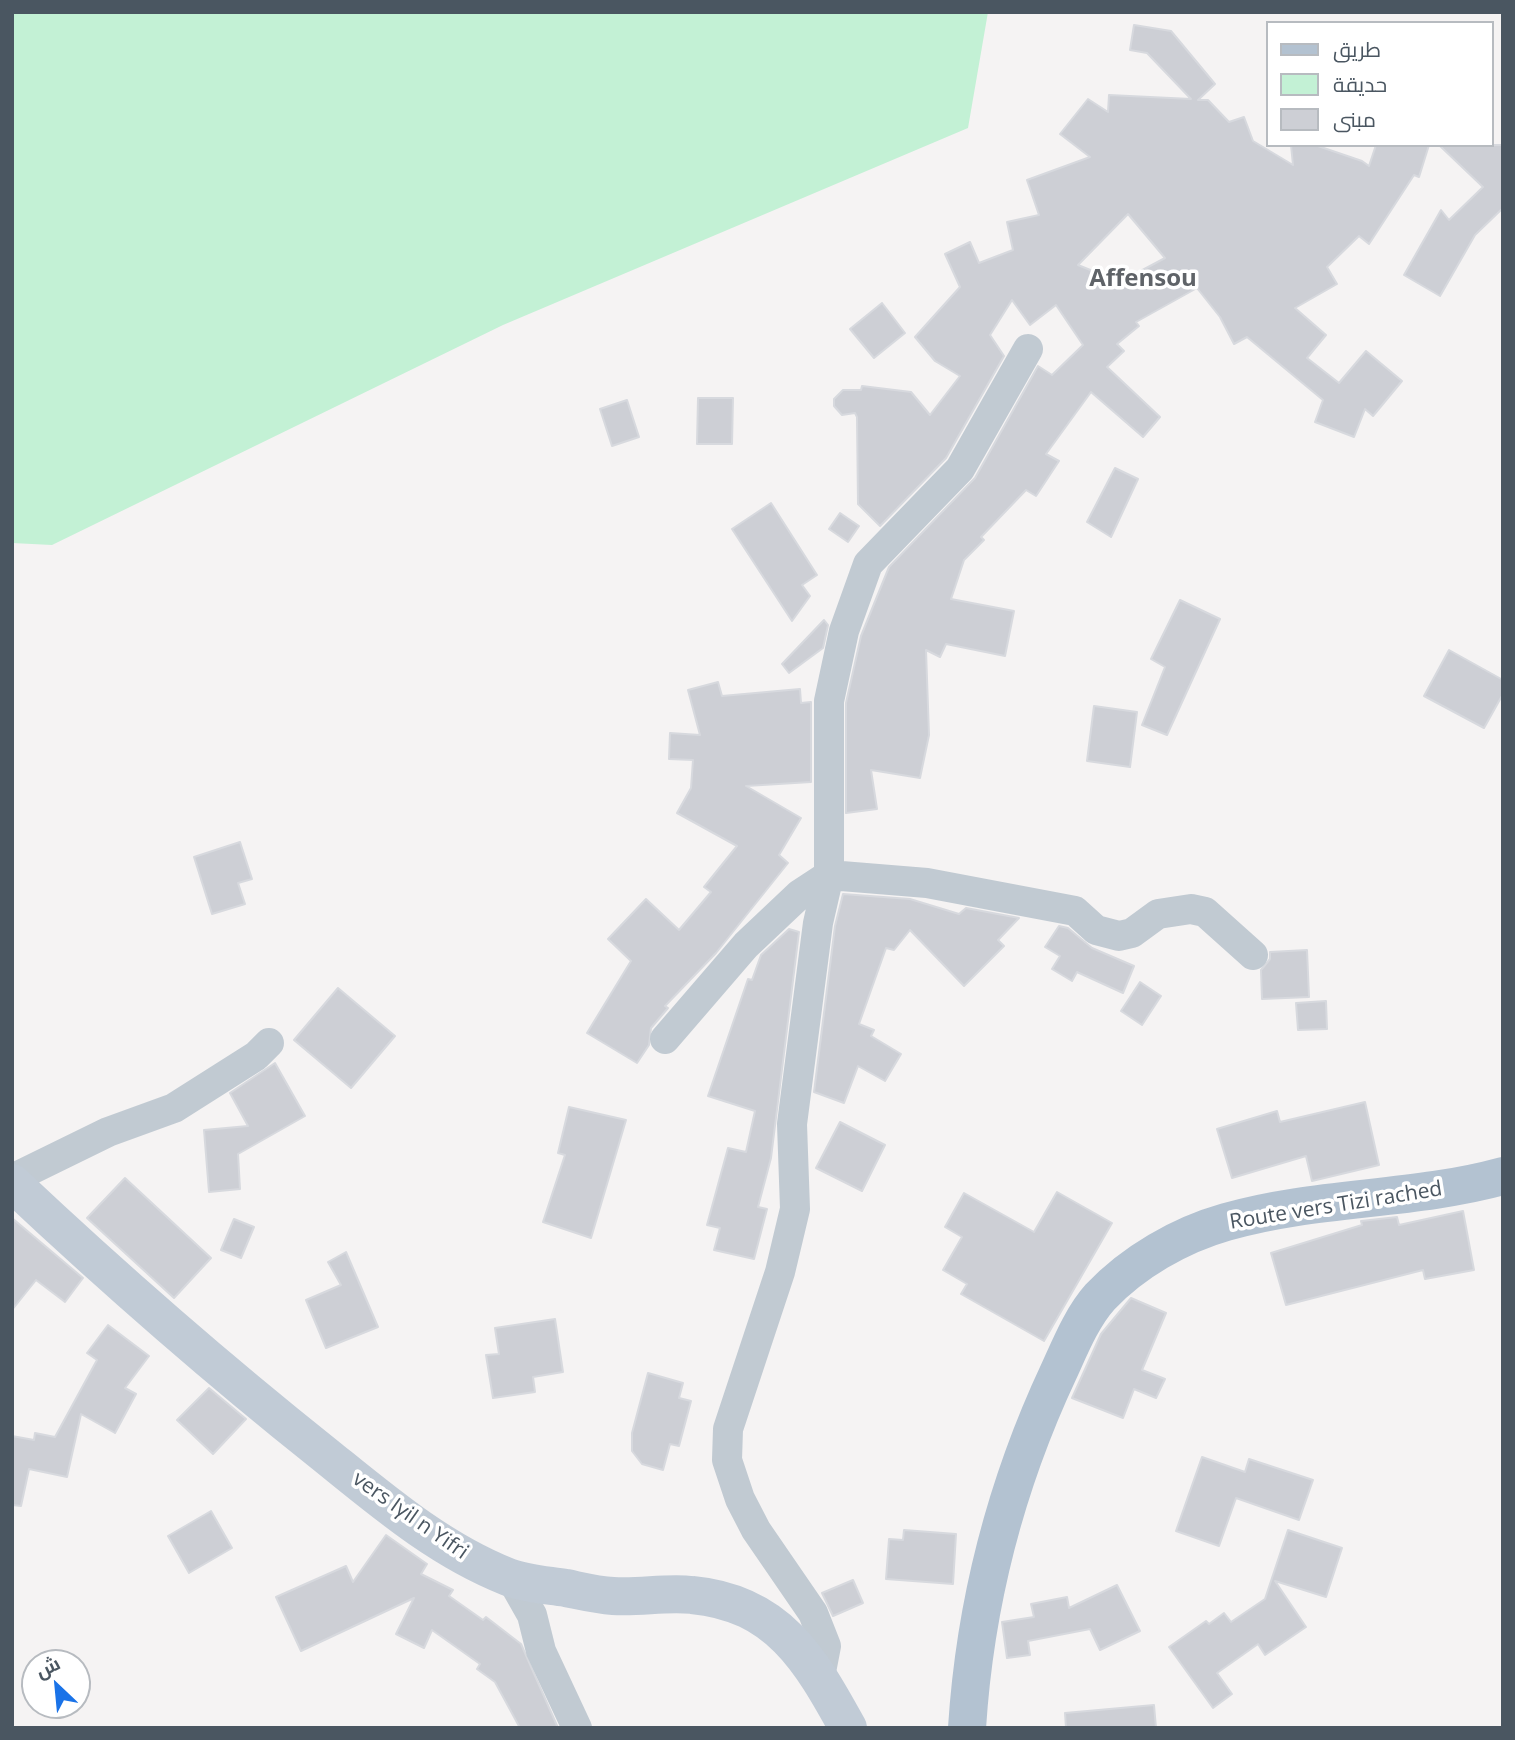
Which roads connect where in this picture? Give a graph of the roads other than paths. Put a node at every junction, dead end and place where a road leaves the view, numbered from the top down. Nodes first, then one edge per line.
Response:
1 (1028, 349) dead end
2 (829, 875) junction
3 (1253, 955) dead end
4 (665, 1039) dead end
5 (269, 1043) dead end
6 (1503, 1176) edge
7 (12, 1181) edge
8 (511, 1578) junction
9 (820, 1677) junction
10 (577, 1728) edge
11 (848, 1728) edge
12 (967, 1728) edge

1 - 2 street
2 - 3 street
2 - 4 street
2 - 9 street
5 - 7 street
6 - 12 main road, Route vers Tizi rached
7 - 8 main road, vers Iγil n Yifri
8 - 9 main road, vers Iγil n Yifri
8 - 10 street
9 - 11 main road, vers Iγil n Yifri

